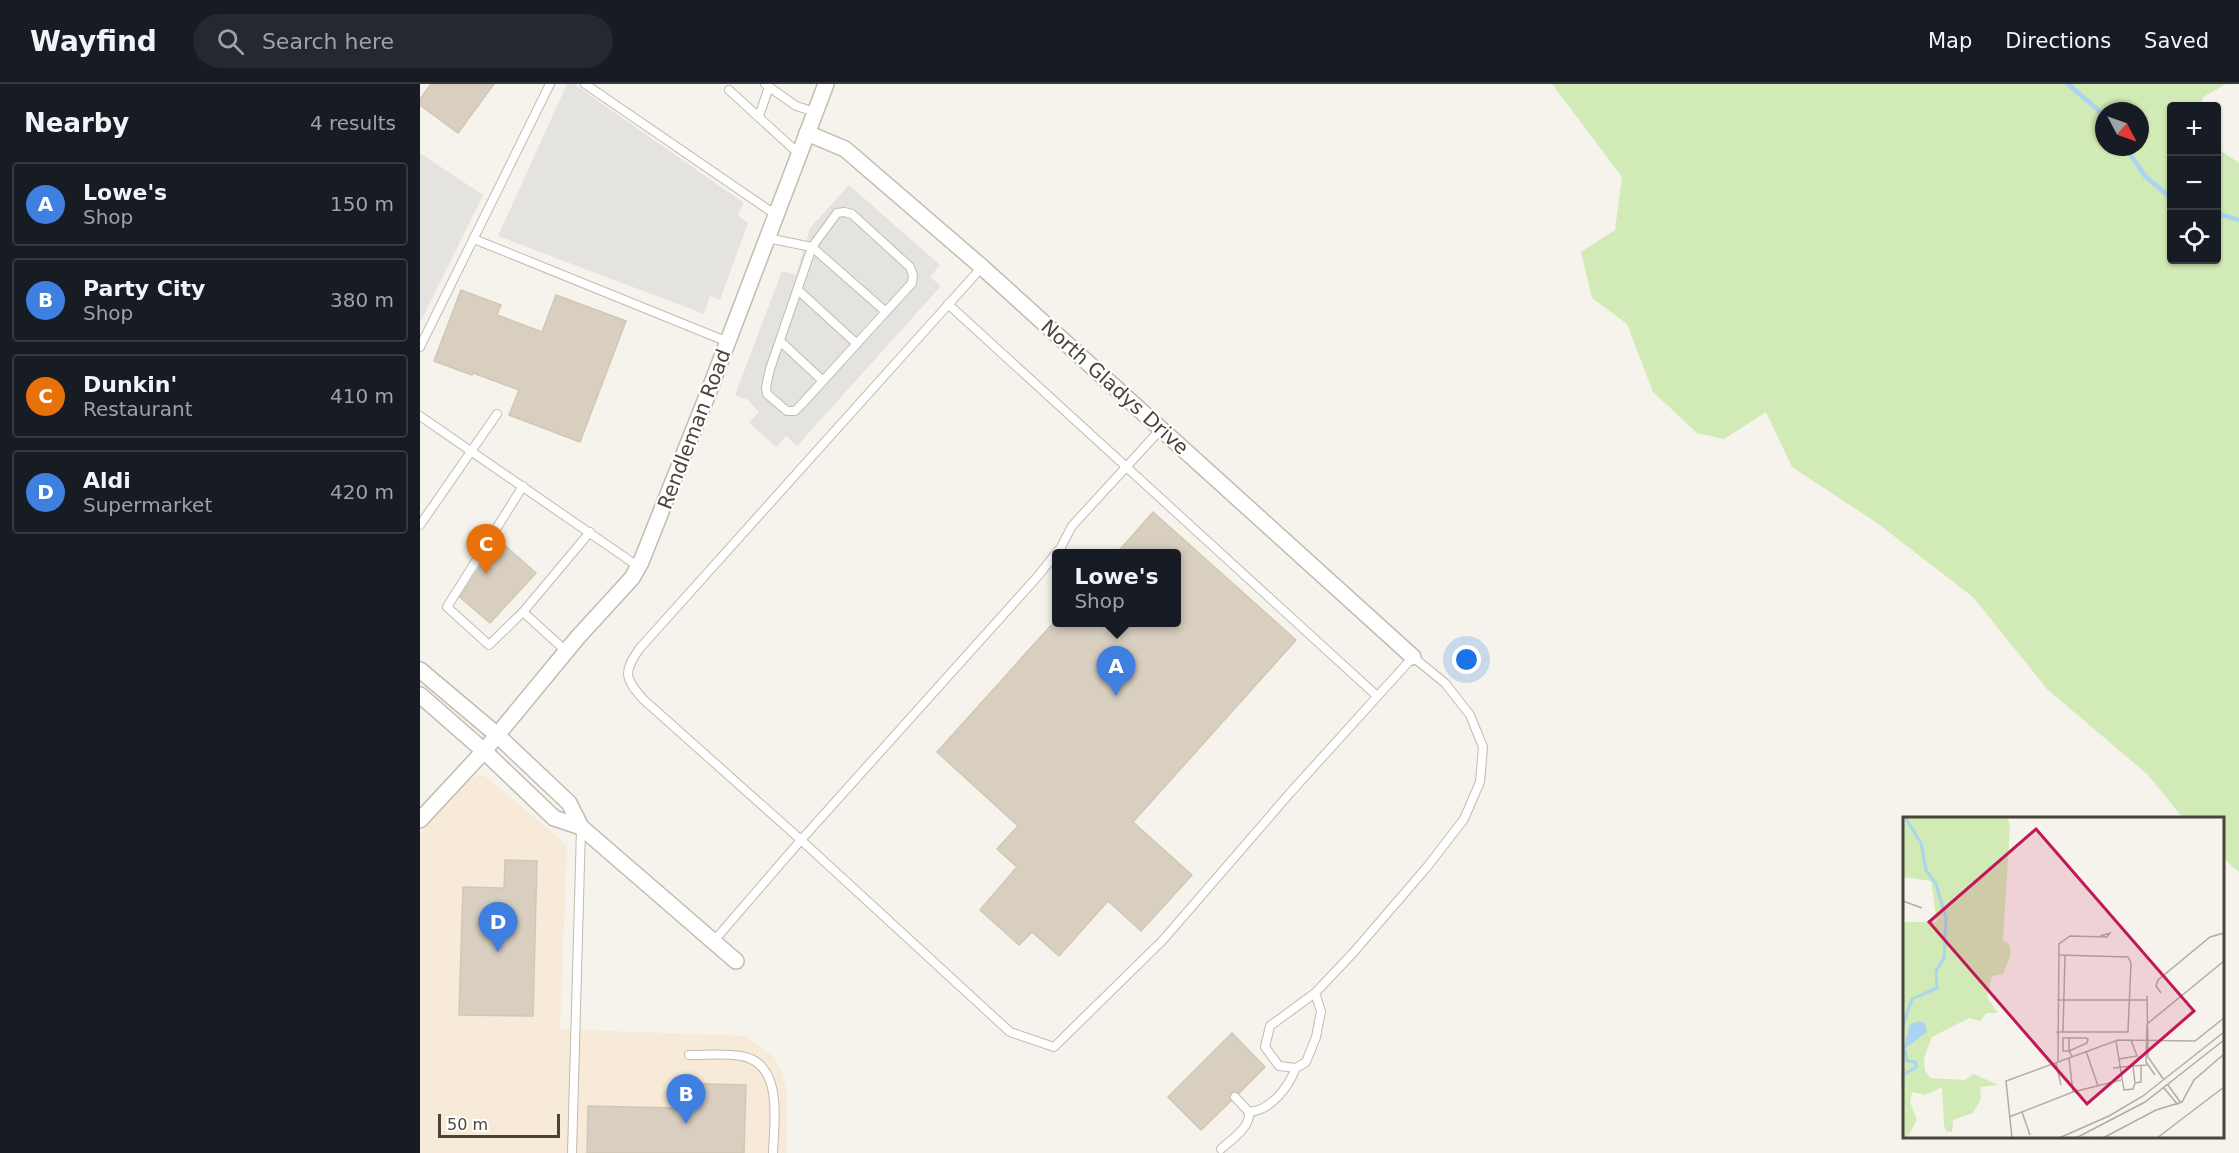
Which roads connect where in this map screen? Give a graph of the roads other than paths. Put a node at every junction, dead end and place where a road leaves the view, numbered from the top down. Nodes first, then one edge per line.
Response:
1 (550, 84) edge
2 (585, 84) edge
3 (826, 84) edge
4 (767, 85) edge
5 (729, 90) dead end
6 (815, 112) junction
7 (759, 116) junction
8 (807, 133) junction
9 (799, 154) junction
10 (776, 214) junction
11 (767, 238) junction
12 (474, 239) junction
13 (812, 247) junction
14 (982, 267) junction
15 (798, 290) junction
16 (948, 304) junction
17 (886, 312) junction
18 (780, 341) junction
19 (728, 342) junction
20 (857, 344) junction
21 (420, 347) edge
22 (823, 381) junction
23 (497, 414) dead end
24 (420, 416) edge
25 (1161, 429) junction
26 (473, 451) junction
27 (1126, 466) junction
28 (523, 486) junction
29 (420, 525) edge
30 (590, 532) junction
31 (1059, 549) edge
32 (1052, 558) edge
33 (639, 567) junction
34 (523, 612) junction
35 (566, 651) junction
36 (1413, 657) junction
37 (420, 670) edge
38 (420, 695) edge
39 (1377, 696) junction
40 (496, 734) junction
41 (484, 751) junction
42 (420, 820) edge
43 (581, 827) junction
44 (801, 840) junction
45 (714, 942) junction
46 (736, 961) dead end
47 (1315, 993) junction
48 (689, 1055) dead end
49 (1296, 1068) junction
50 (1235, 1097) dead end
51 (1249, 1112) junction
52 (1221, 1149) dead end
53 (572, 1153) edge
54 (773, 1153) edge

1 - 12 lane
2 - 10 lane
3 - 6 street, Rendleman Road
4 - 6 lane
4 - 7 lane
5 - 7 lane
6 - 8 street, Rendleman Road
7 - 9 lane
8 - 9 street, Rendleman Road
8 - 14 street, North Gladys Drive
9 - 10 street, Rendleman Road
10 - 11 street, Rendleman Road
11 - 13 lane
11 - 19 street, Rendleman Road
12 - 19 lane
12 - 21 lane
13 - 15 lane
13 - 17 lane
13 - 17 lane
14 - 16 lane
14 - 25 street, North Gladys Drive
15 - 18 lane
15 - 20 lane
16 - 27 lane
16 - 44 lane
17 - 20 lane
18 - 22 lane
18 - 22 lane
19 - 33 street, Rendleman Road
20 - 22 lane
23 - 26 lane
24 - 26 lane
25 - 27 lane
25 - 36 street, North Gladys Drive
26 - 28 lane
26 - 29 lane
27 - 31 lane
27 - 39 lane
28 - 30 lane
28 - 34 lane
30 - 33 lane
30 - 34 lane
32 - 44 lane
33 - 35 street, Rendleman Road
34 - 35 lane
35 - 40 street, Rendleman Road
36 - 39 lane
36 - 47 lane
37 - 40 street
38 - 41 street
39 - 44 lane
40 - 41 street, Rendleman Road
40 - 43 street
41 - 42 street, Rendleman Road
41 - 43 street
43 - 45 street
43 - 53 lane
44 - 45 lane
45 - 46 street
47 - 49 lane
47 - 49 lane
48 - 54 lane
49 - 51 lane
50 - 51 lane
51 - 52 lane

